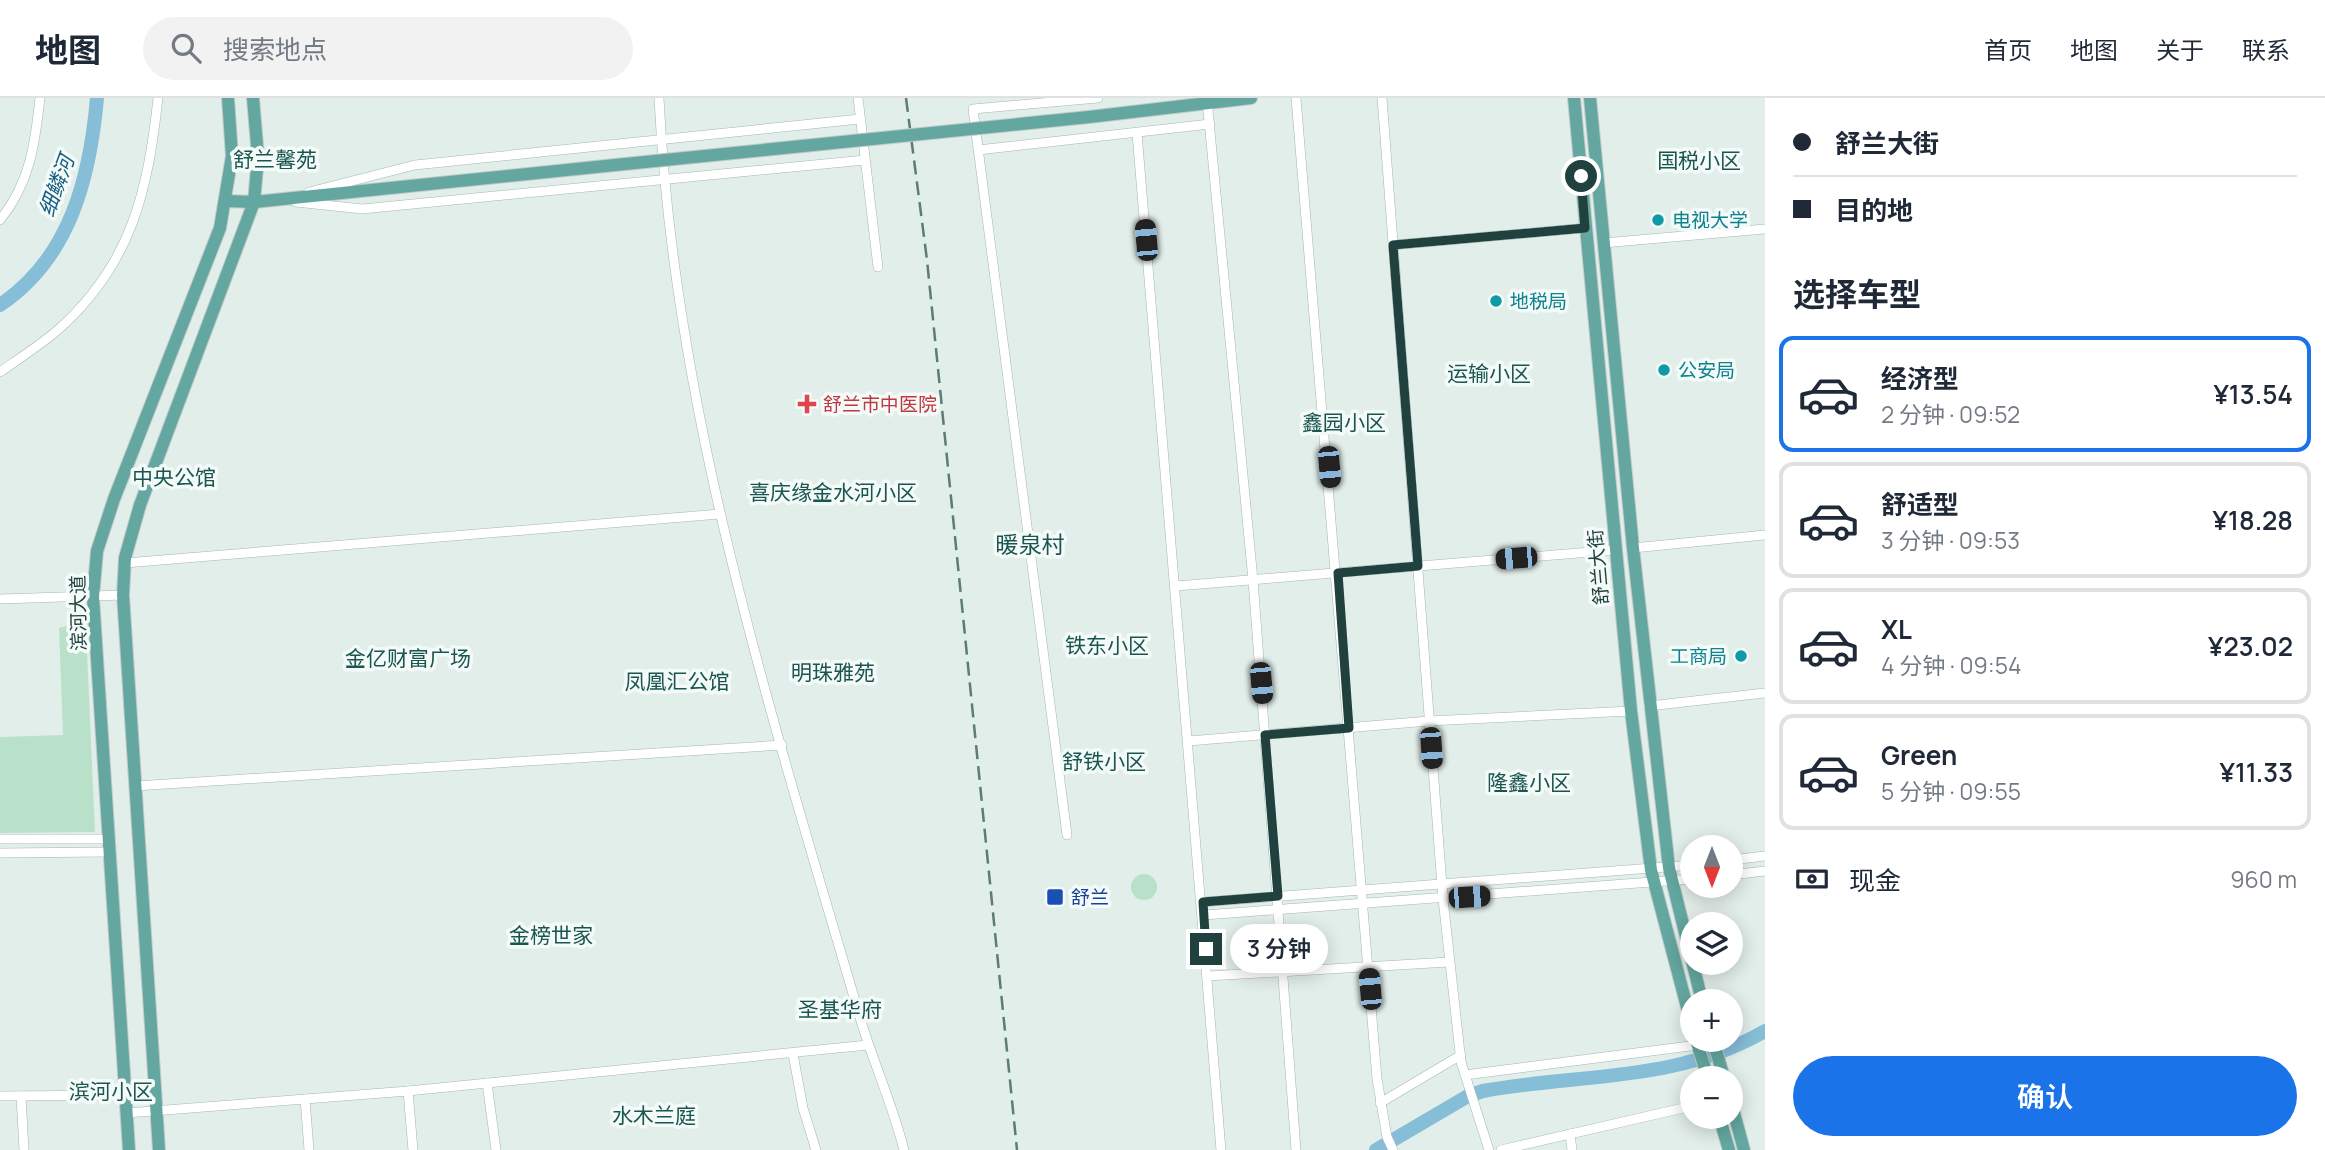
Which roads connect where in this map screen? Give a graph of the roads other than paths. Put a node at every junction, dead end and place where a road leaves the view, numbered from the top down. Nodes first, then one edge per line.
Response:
1 (40, 98) edge
2 (158, 98) edge
3 (228, 98) edge
4 (253, 98) edge
5 (659, 98) edge
6 (858, 98) edge
7 (1098, 98) edge
8 (1251, 98) edge
9 (1296, 98) edge
10 (1382, 98) edge
11 (1574, 98) edge
12 (1590, 98) edge
13 (1208, 101) edge
14 (860, 119) junction
15 (1210, 124) junction
16 (1137, 133) junction
17 (661, 140) junction
18 (978, 150) junction
19 (865, 160) junction
20 (665, 180) junction
21 (277, 200) junction
22 (226, 201) junction
23 (254, 202) junction
24 (0, 220) edge
25 (1585, 228) junction
26 (1765, 229) edge
27 (1604, 243) junction
28 (1393, 245) junction
29 (878, 267) dead end
30 (0, 372) edge
31 (720, 514) junction
32 (1765, 535) edge
33 (1633, 548) junction
34 (1615, 550) junction
35 (125, 563) junction
36 (1418, 566) junction
37 (1338, 573) junction
38 (1253, 580) junction
39 (1175, 586) junction
40 (123, 595) junction
41 (93, 597) junction
42 (0, 599) edge
43 (1765, 693) edge
44 (1649, 706) junction
45 (1631, 711) junction
46 (1429, 721) junction
47 (1349, 728) junction
48 (1265, 735) junction
49 (1189, 741) junction
50 (782, 745) junction
51 (135, 786) junction
52 (1067, 835) dead end
53 (0, 839) edge
54 (109, 845) junction
55 (0, 853) edge
56 (1765, 856) edge
57 (1743, 859) edge
58 (1680, 867) edge
59 (1669, 868) junction
60 (1651, 870) junction
61 (1765, 871) edge
62 (1743, 874) edge
63 (1680, 881) edge
64 (1671, 882) junction
65 (1654, 884) junction
66 (1441, 885) junction
67 (1362, 890) junction
68 (1278, 896) junction
69 (1443, 899) junction
70 (1203, 902) junction
71 (1363, 904) junction
72 (1279, 910) junction
73 (1204, 915) junction
74 (1449, 962) junction
75 (1368, 967) junction
76 (1284, 972) junction
77 (1208, 976) junction
78 (1682, 989) edge
79 (1699, 989) edge
80 (868, 1045) junction
81 (1680, 1046) edge
82 (793, 1054) junction
83 (1461, 1055) junction
84 (1466, 1076) junction
85 (487, 1083) junction
86 (408, 1091) junction
87 (127, 1094) junction
88 (0, 1096) edge
89 (21, 1096) junction
90 (305, 1099) junction
91 (1380, 1103) junction
92 (1680, 1109) edge
93 (156, 1111) junction
94 (127, 1113) junction
95 (1723, 1129) edge
96 (1738, 1129) edge
97 (1570, 1134) junction
98 (24, 1150) edge
99 (129, 1150) edge
100 (159, 1150) edge
101 (309, 1150) edge
102 (414, 1150) edge
103 (496, 1150) edge
104 (816, 1150) edge
105 (904, 1150) edge
106 (1221, 1150) edge
107 (1296, 1150) edge
108 (1393, 1150) edge
109 (1489, 1150) edge
110 (1501, 1150) edge
111 (1572, 1150) edge
112 (1729, 1150) edge
113 (1744, 1150) edge

1 - 24 street
2 - 30 street
3 - 22 main road, 滨河大道
4 - 23 main road
5 - 17 street
6 - 14 street
7 - 18 street
8 - 13 main road
9 - 37 street
10 - 28 street
11 - 25 main road, 舒兰大街
12 - 27 main road, 舒兰大街
13 - 15 street
13 - 21 main road, bridge
14 - 17 street
14 - 19 street
15 - 16 street
15 - 38 street
16 - 18 street
16 - 39 street
17 - 20 street
17 - 21 street
18 - 52 street
19 - 20 street
19 - 29 street
20 - 21 street
20 - 31 street
21 - 23 main road
22 - 23 main road
22 - 41 main road, 滨河大道
23 - 35 main road
25 - 28 street
25 - 34 main road, 舒兰大街
26 - 27 street
27 - 33 main road, 舒兰大街
28 - 36 street
31 - 35 street
31 - 50 street
32 - 33 street
33 - 44 main road, 舒兰大街
34 - 36 street
34 - 45 main road, 舒兰大街
35 - 40 main road
36 - 37 street
36 - 46 street
37 - 38 street
37 - 47 street
38 - 39 street
38 - 48 street
39 - 49 street
40 - 41 street
40 - 51 main road
41 - 42 street
41 - 54 main road, 滨河大道
43 - 44 street
44 - 59 main road, 舒兰大街
45 - 46 street
45 - 60 main road, 舒兰大街
46 - 47 street
46 - 66 street
47 - 48 street
47 - 67 street
48 - 49 street
48 - 68 street
49 - 70 street
50 - 51 street
50 - 80 street
51 - 93 main road
53 - 54 street
54 - 55 street
54 - 87 main road, 滨河大道
56 - 57 street
58 - 59 street
59 - 60 street
59 - 64 main road, 舒兰大街
60 - 65 main road, 舒兰大街
60 - 66 street
61 - 62 street
63 - 64 street
64 - 65 street
64 - 79 main road, 舒兰大街
65 - 69 street
65 - 78 main road, 舒兰大街
66 - 67 street
66 - 69 street
67 - 68 street
67 - 71 street
68 - 70 street
68 - 72 street
69 - 71 street
69 - 74 street
70 - 73 street
71 - 72 street
71 - 75 street
72 - 73 street
72 - 76 street
73 - 77 street
74 - 75 street
74 - 83 street
75 - 76 street
75 - 91 street
76 - 77 street
76 - 107 street
77 - 106 street
80 - 82 street
80 - 105 street
81 - 84 street
82 - 85 street
82 - 104 street
83 - 84 street
83 - 91 street
84 - 109 street
85 - 86 street
85 - 103 street
86 - 90 street
86 - 102 street
87 - 89 street
87 - 94 main road, 滨河大道
88 - 89 street
89 - 98 street
90 - 93 street
90 - 101 street
91 - 108 street
92 - 97 street
93 - 94 street
93 - 100 main road
94 - 99 main road, 滨河大道
95 - 112 main road
96 - 113 main road
97 - 110 street
97 - 111 street

